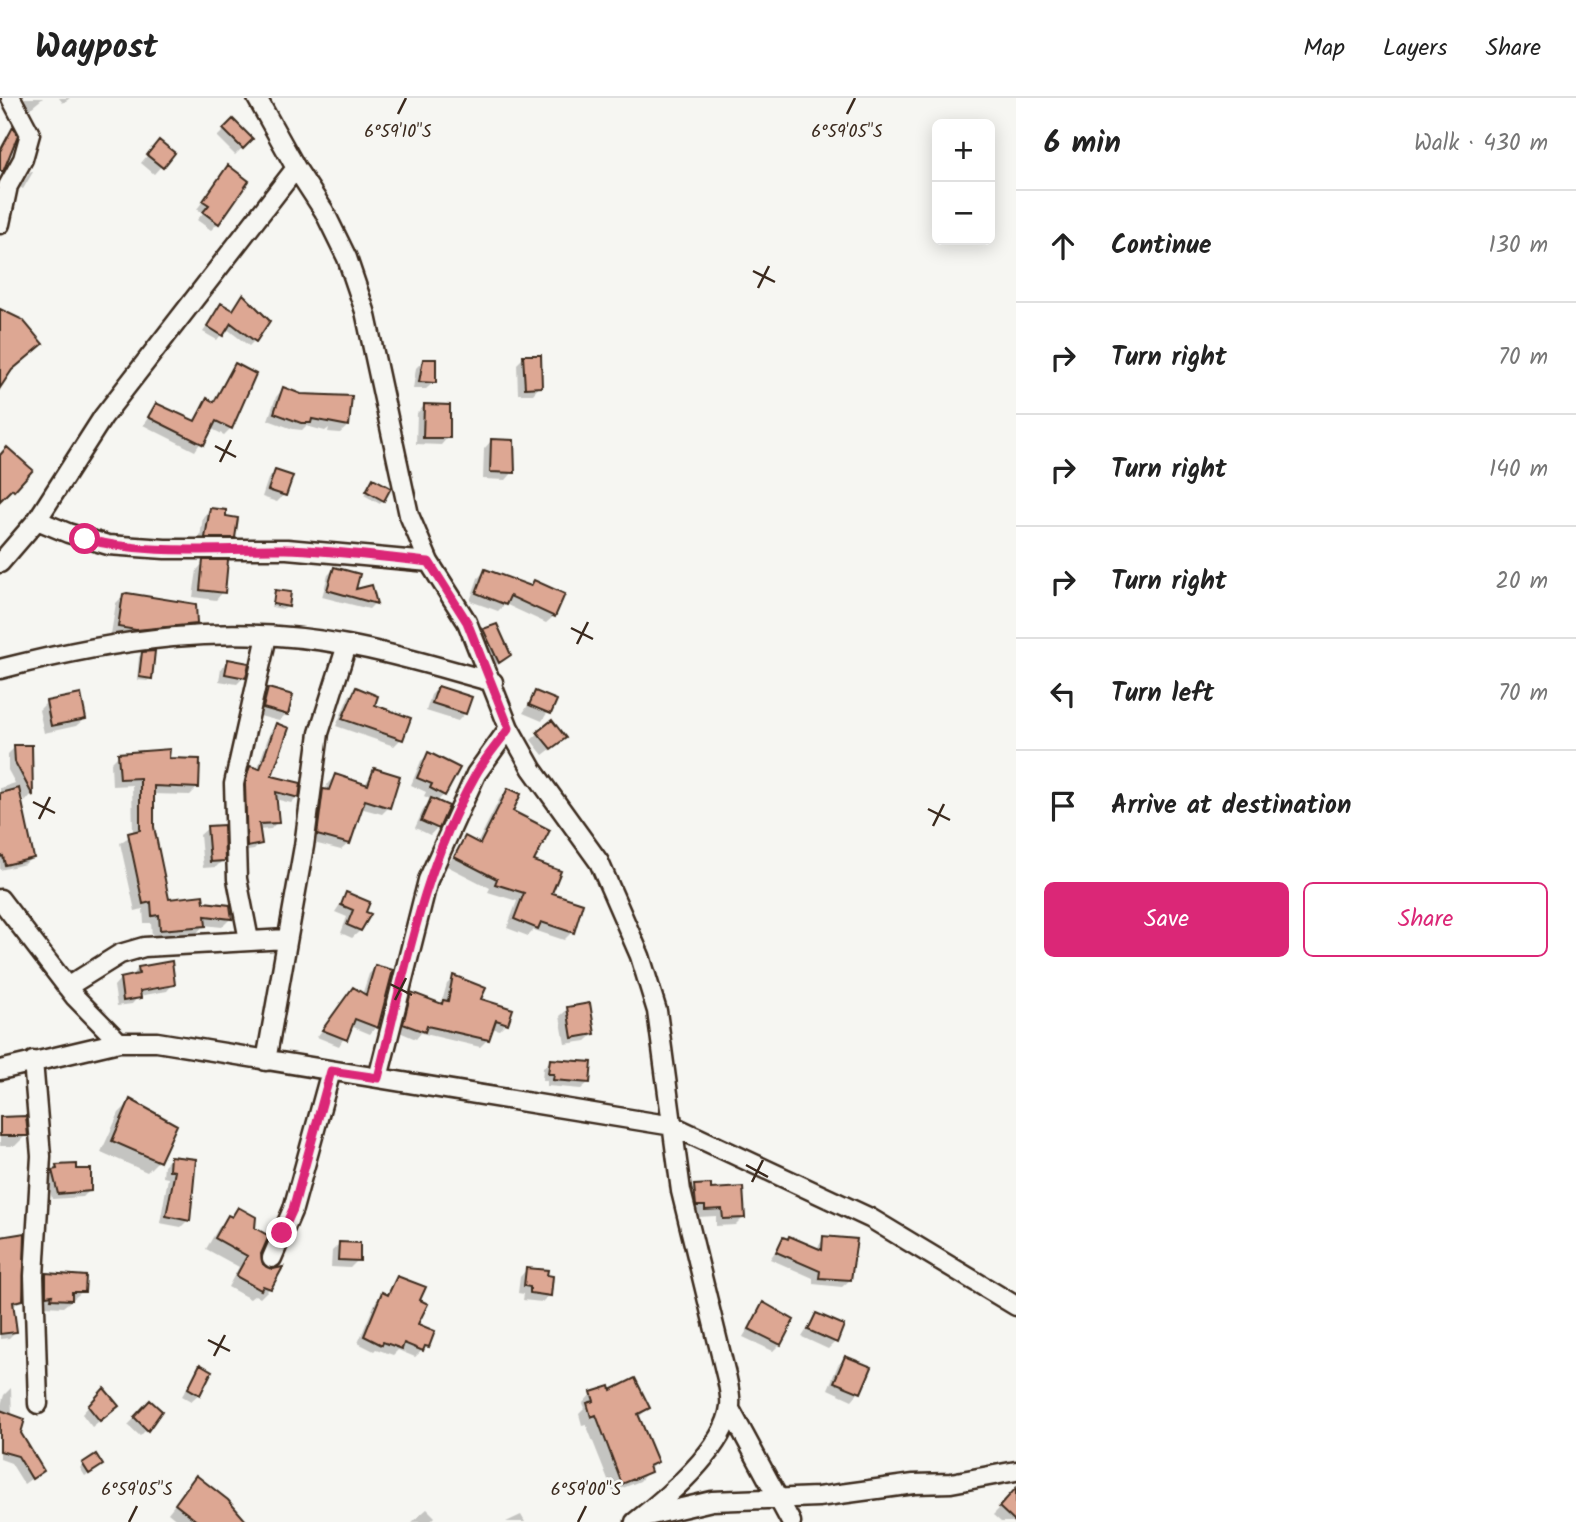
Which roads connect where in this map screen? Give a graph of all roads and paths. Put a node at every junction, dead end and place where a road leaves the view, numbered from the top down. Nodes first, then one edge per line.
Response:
1 (11, 98) edge
2 (257, 98) edge
3 (296, 168) junction
4 (0, 224) edge
5 (37, 520) junction
6 (429, 562) junction
7 (0, 563) edge
8 (267, 636) junction
9 (347, 645) junction
10 (0, 669) edge
11 (493, 682) junction
12 (509, 728) junction
13 (0, 899) edge
14 (286, 939) junction
15 (249, 940) junction
16 (67, 987) junction
17 (119, 1042) junction
18 (266, 1061) junction
19 (33, 1062) junction
20 (0, 1069) edge
21 (331, 1071) junction
22 (378, 1078) junction
23 (673, 1126) junction
24 (272, 1258) dead end
25 (1016, 1306) edge
26 (38, 1404) dead end
27 (730, 1409) junction
28 (1016, 1471) edge
29 (777, 1500) junction
30 (637, 1520) edge
31 (791, 1522) edge

1 - 4 street
2 - 3 street
3 - 5 street
3 - 6 street
5 - 6 street
5 - 7 street
6 - 11 street
8 - 9 street
8 - 10 street
8 - 15 street
9 - 11 street
9 - 14 street
11 - 12 street
12 - 22 street
12 - 23 street
13 - 16 street
14 - 15 street
14 - 18 street
15 - 16 street
16 - 17 street
17 - 18 street
17 - 19 street
18 - 21 street
19 - 20 street
19 - 26 street
21 - 22 street
21 - 24 street
22 - 23 street
23 - 25 street
23 - 27 street
27 - 29 street
27 - 30 street
28 - 29 street
29 - 30 street
29 - 31 street

